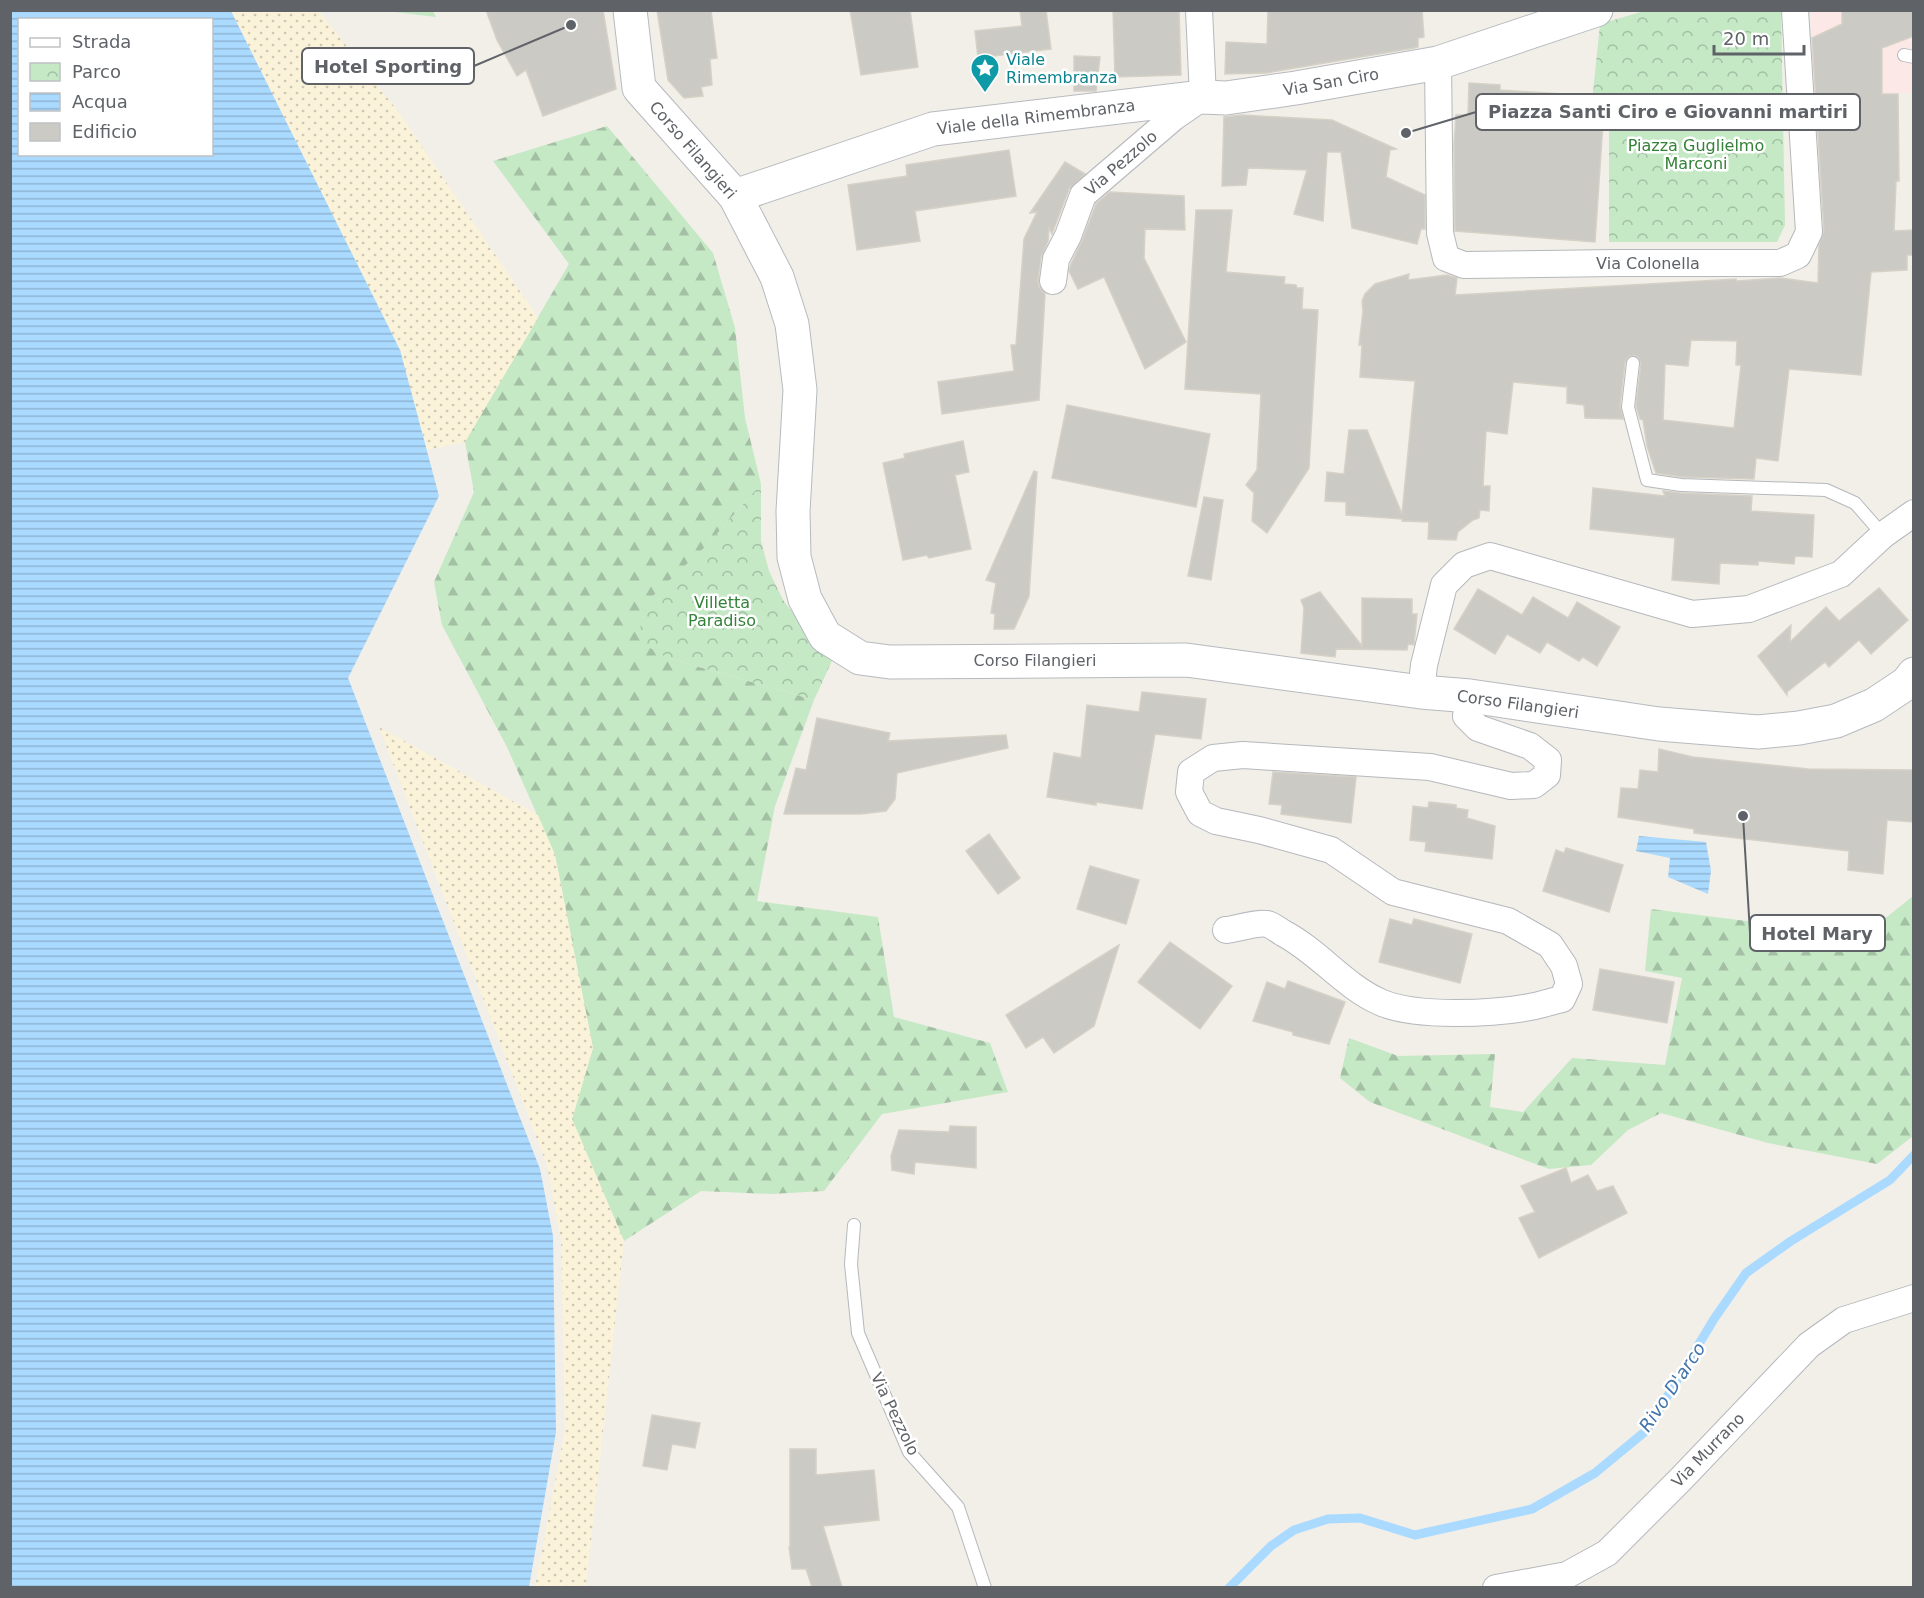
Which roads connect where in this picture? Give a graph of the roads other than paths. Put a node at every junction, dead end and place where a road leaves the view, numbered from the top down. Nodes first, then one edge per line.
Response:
1 (630, 10) edge
2 (1199, 10) edge
3 (1596, 10) edge
4 (1795, 10) edge
5 (1538, 20) edge
6 (1438, 63) junction
7 (1203, 97) junction
8 (735, 196) junction
9 (1053, 281) dead end
10 (1633, 363) dead end
11 (1914, 513) edge
12 (1883, 535) junction
13 (1914, 674) edge
14 (1421, 692) junction
15 (1470, 696) junction
16 (1226, 930) dead end
17 (854, 1225) dead end
18 (1914, 1298) edge
19 (985, 1587) edge
20 (1496, 1587) edge

1 - 8 street, Corso Filangieri
2 - 7 street
3 - 5 street, Via San Ciro
4 - 6 street, Via Colonella
5 - 6 street, Via San Ciro
6 - 7 street, Via San Ciro
7 - 8 street, Viale della Rimembranza
7 - 9 street, Via Pezzolo
8 - 14 street, Corso Filangieri
10 - 12 lane
11 - 12 street
12 - 14 street
13 - 15 street, Corso Filangieri
14 - 15 street, Corso Filangieri
15 - 16 street
17 - 19 lane, Via Pezzolo
18 - 20 street, Via Murrano

